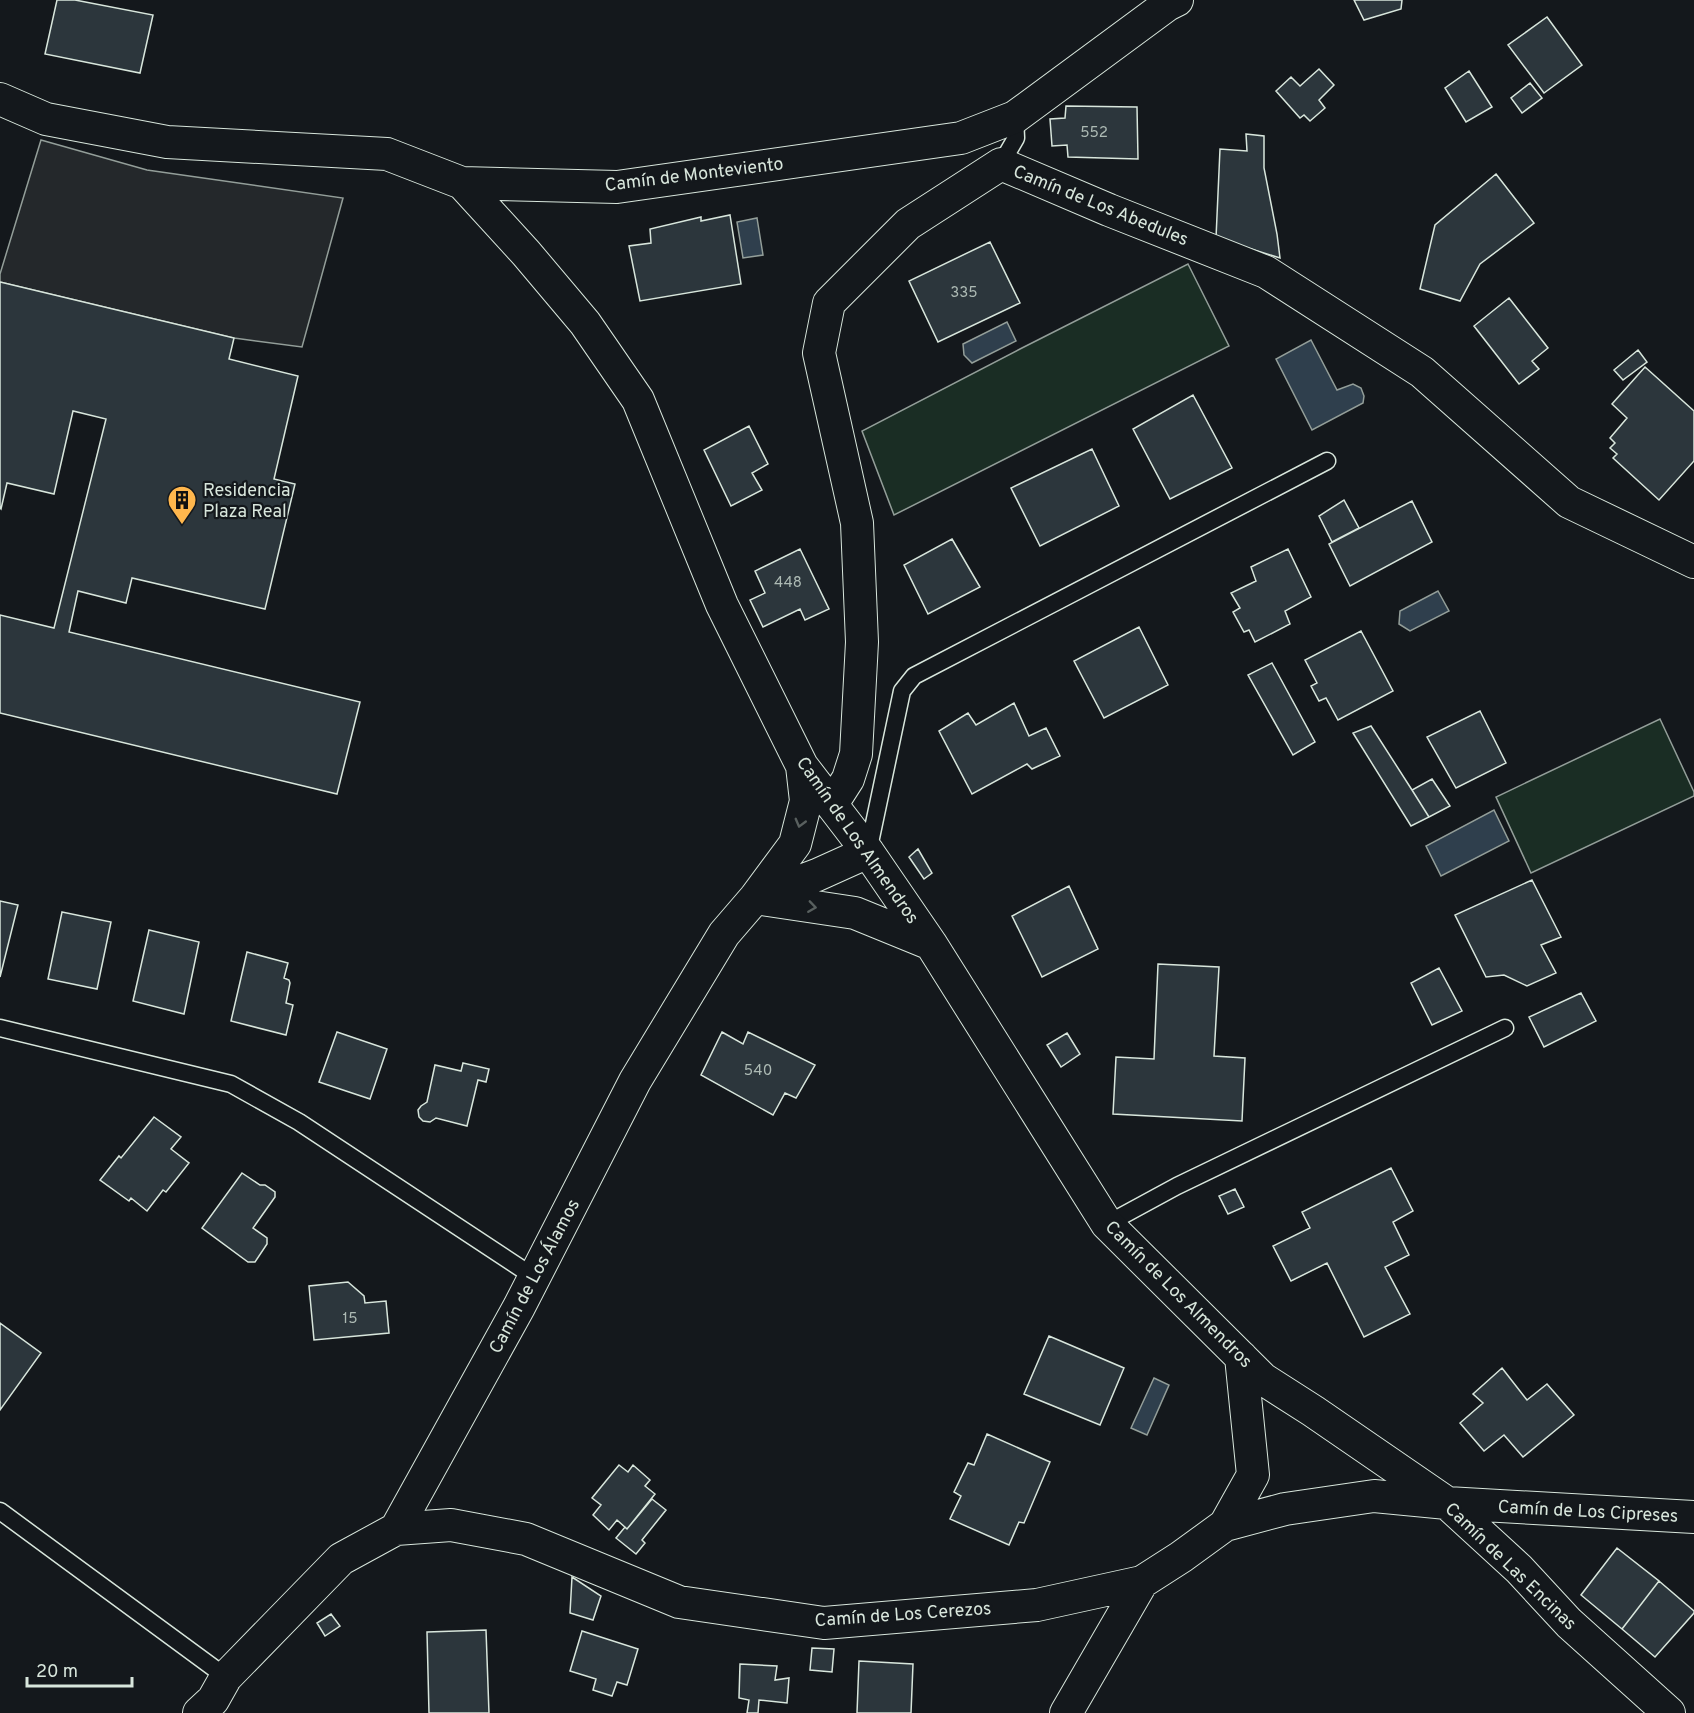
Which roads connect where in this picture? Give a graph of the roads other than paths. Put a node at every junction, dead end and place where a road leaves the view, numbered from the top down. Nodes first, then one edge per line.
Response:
1 (1177, 0) edge
2 (0, 99) edge
3 (1015, 117) junction
4 (1001, 164) junction
5 (462, 183) junction
6 (1327, 461) dead end
7 (1694, 562) edge
8 (802, 766) junction
9 (831, 804) junction
10 (868, 852) junction
11 (754, 898) junction
12 (931, 944) junction
13 (0, 1028) edge
14 (1505, 1028) dead end
15 (1107, 1224) junction
16 (534, 1277) junction
17 (1241, 1357) junction
18 (1313, 1411) joint
19 (1447, 1503) junction
20 (0, 1511) edge
21 (1694, 1517) edge
22 (1225, 1525) junction
23 (396, 1529) junction
24 (1142, 1582) junction
25 (215, 1701) edge
26 (1065, 1713) edge
27 (1669, 1713) edge

1 - 3 street, Camín de Monteviento
2 - 5 street, Camín de Monteviento
3 - 4 lane
3 - 5 street, Camín de Monteviento
4 - 7 street, Camín de Los Abedules
4 - 9 street, Camín de Los Abedules
5 - 8 street, Camín de Los Almendros
6 - 10 lane
8 - 9 street, Camín de Los Almendros
8 -> 11 street
9 - 10 street, Camín de Los Almendros
10 - 11 street, Camín de Los Álamos
10 - 12 street, Camín de Los Almendros
11 -> 12 street
11 - 16 street, Camín de Los Álamos
12 - 15 street, Camín de Los Almendros
13 - 16 lane
14 - 15 lane
15 - 17 street, Camín de Los Almendros
16 - 23 street, Camín de Los Álamos
17 - 18 street, Camín de Los Almendros
17 - 22 street
18 - 19 street, Camín de Las Encinas
19 - 21 street, Camín de Los Cipreses
19 - 22 street, Camín de Los Cipreses
19 - 27 street, Camín de Las Encinas
20 - 25 lane
22 - 24 street, Camín de Los Cerezos
23 - 24 street, Camín de Los Cerezos
23 - 25 street
24 - 26 street

